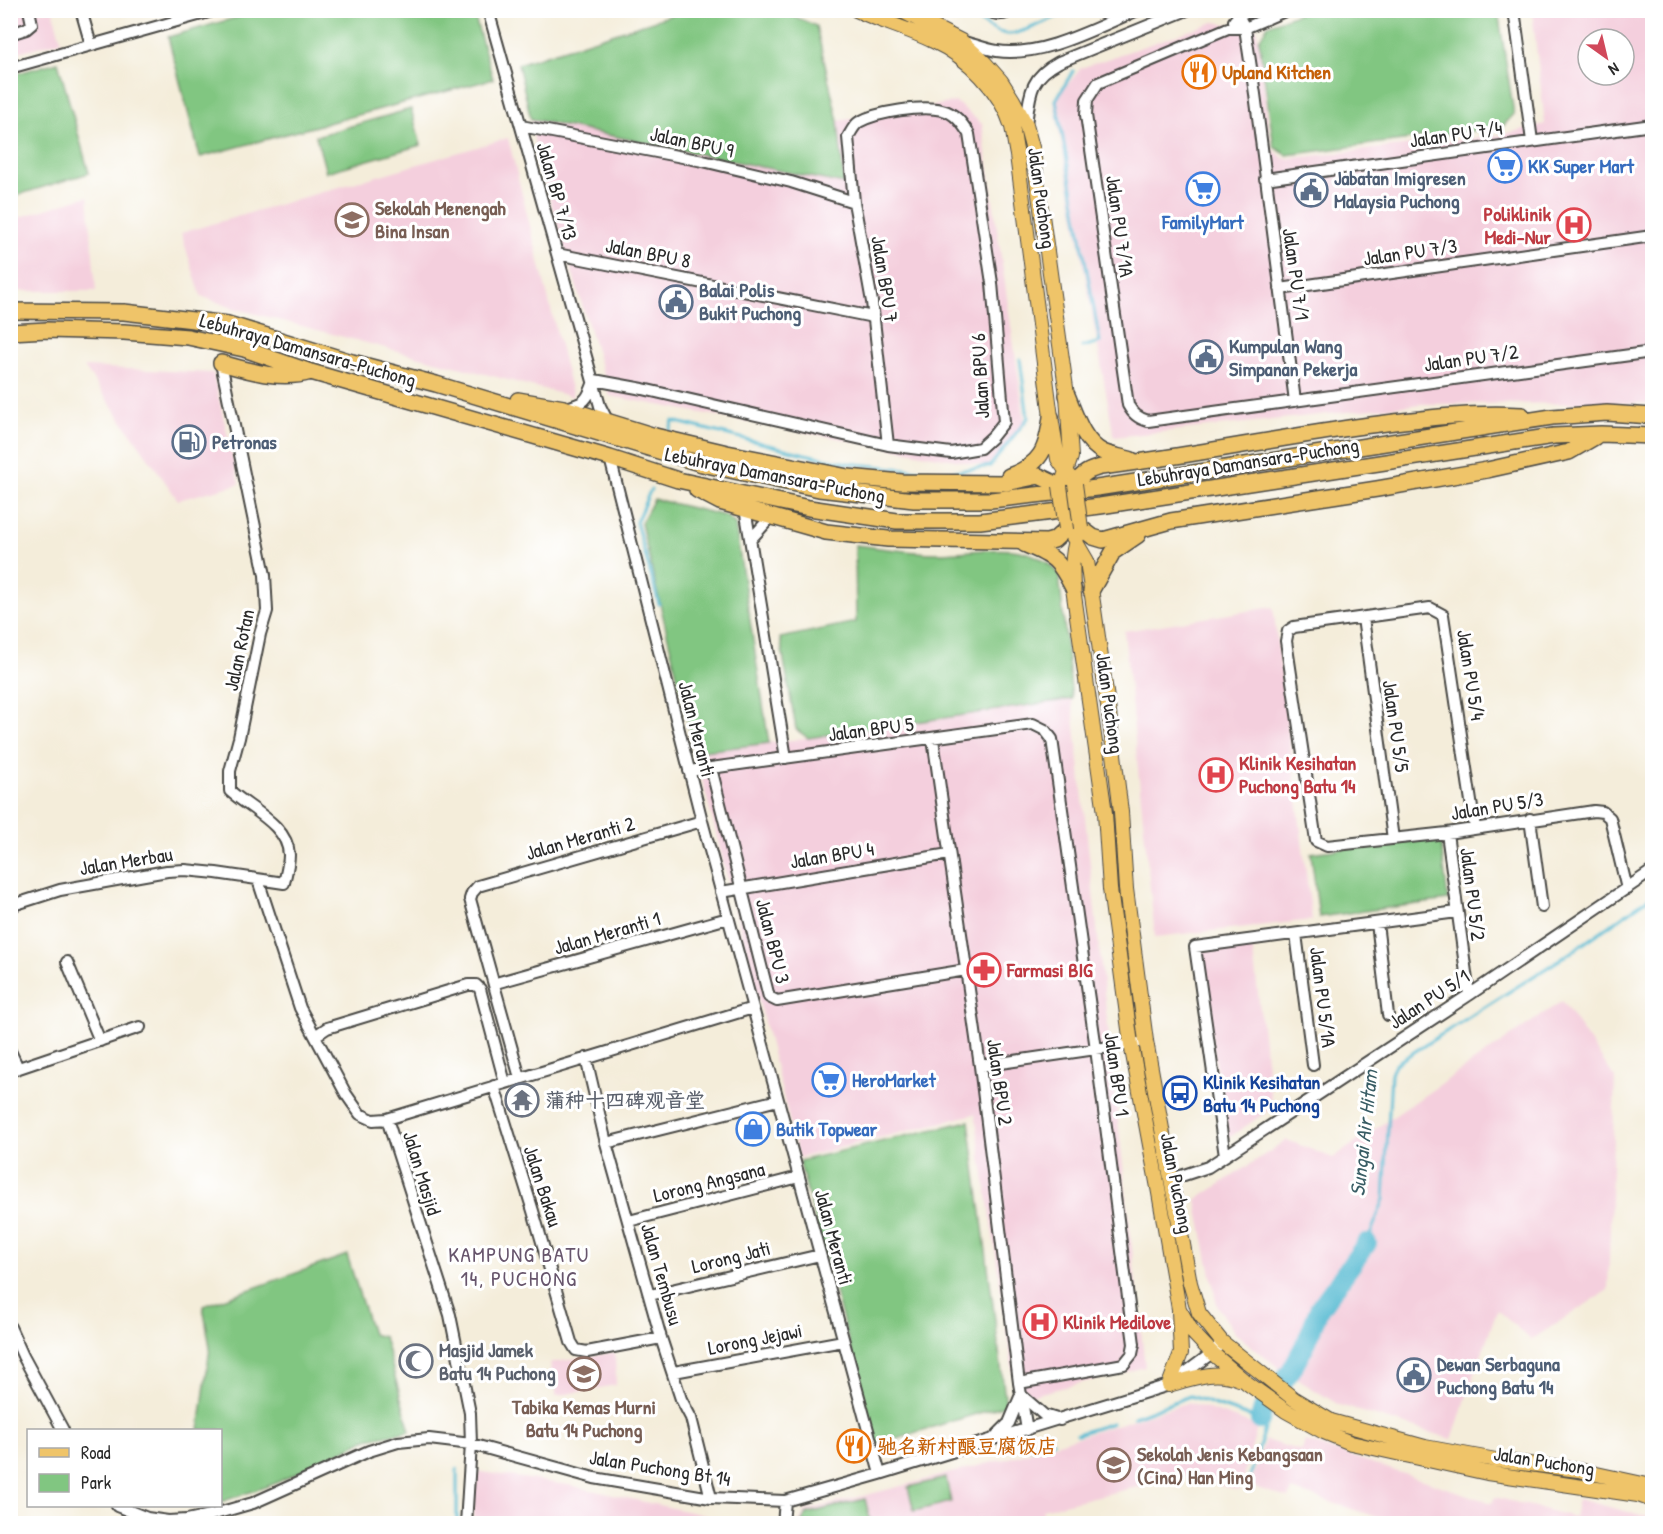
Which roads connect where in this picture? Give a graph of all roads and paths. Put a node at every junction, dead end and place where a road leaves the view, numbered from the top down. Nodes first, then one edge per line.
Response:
1 (28, 10) edge
2 (81, 10) edge
3 (216, 10) edge
4 (488, 10) edge
5 (856, 10) edge
6 (900, 10) edge
7 (1014, 10) edge
8 (1138, 10) edge
9 (1187, 10) edge
10 (1251, 10) edge
11 (1287, 10) edge
12 (1515, 10) edge
13 (992, 12) edge
14 (1237, 13) edge
15 (1228, 28) junction
16 (1245, 28) junction
17 (10, 33) edge
18 (961, 41) junction
19 (91, 45) junction
20 (10, 68) edge
21 (857, 123) joint
22 (1653, 124) edge
23 (1026, 125) junction
24 (521, 126) junction
25 (1532, 141) junction
26 (1265, 179) junction
27 (854, 202) junction
28 (1653, 236) edge
29 (556, 254) junction
30 (1280, 289) junction
31 (10, 311) edge
32 (873, 317) junction
33 (10, 332) edge
34 (1653, 352) edge
35 (221, 363) joint
36 (310, 372) junction
37 (594, 380) junction
38 (436, 384) junction
39 (1066, 395) junction
40 (1295, 401) junction
41 (564, 408) junction
42 (1653, 416) edge
43 (1051, 417) junction
44 (1552, 417) junction
45 (608, 422) junction
46 (1600, 434) junction
47 (1653, 436) edge
48 (888, 445) junction
49 (610, 458) junction
50 (1141, 462) junction
51 (678, 480) junction
52 (1068, 480) junction
53 (983, 483) junction
54 (745, 508) junction
55 (776, 518) junction
56 (1171, 521) junction
57 (1074, 532) junction
58 (751, 539) junction
59 (1018, 541) junction
60 (1073, 588) junction
61 (1091, 591) junction
62 (1363, 618) junction
63 (933, 739) junction
64 (1052, 740) joint
65 (786, 758) junction
66 (711, 768) junction
67 (689, 771) junction
68 (1530, 819) junction
69 (702, 821) junction
70 (1475, 828) junction
71 (1447, 833) junction
72 (1394, 839) junction
73 (1316, 841) joint
74 (949, 854) junction
75 (1653, 871) edge
76 (258, 880) junction
77 (284, 883) joint
78 (741, 888) junction
79 (1627, 889) junction
80 (721, 892) junction
81 (10, 906) edge
82 (1542, 907) dead end
83 (1457, 912) junction
84 (728, 918) junction
85 (1377, 923) junction
86 (1296, 934) junction
87 (68, 962) dead end
88 (966, 970) junction
89 (495, 983) junction
90 (1469, 995) junction
91 (753, 1008) junction
92 (1388, 1015) dead end
93 (140, 1027) dead end
94 (315, 1036) junction
95 (100, 1041) junction
96 (1146, 1041) junction
97 (1131, 1044) junction
98 (1096, 1049) junction
99 (10, 1052) edge
100 (586, 1058) junction
101 (1313, 1065) dead end
102 (980, 1066) junction
103 (14, 1070) edge
104 (520, 1078) junction
105 (499, 1084) junction
106 (777, 1100) junction
107 (387, 1119) junction
108 (606, 1143) junction
109 (1225, 1156) junction
110 (799, 1178) junction
111 (1173, 1179) junction
112 (629, 1221) junction
113 (820, 1254) junction
114 (650, 1295) junction
115 (1179, 1309) junction
116 (10, 1327) edge
117 (661, 1338) junction
118 (843, 1341) junction
119 (1221, 1342) junction
120 (1212, 1353) junction
121 (674, 1372) junction
122 (1254, 1381) junction
123 (1169, 1385) junction
124 (1020, 1389) junction
125 (1290, 1405) junction
126 (1060, 1420) junction
127 (62, 1429) edge
128 (1027, 1430) junction
129 (993, 1438) junction
130 (471, 1444) junction
131 (880, 1474) junction
132 (1653, 1486) edge
133 (711, 1498) junction
134 (1653, 1500) edge
135 (785, 1501) junction
136 (120, 1507) edge
137 (466, 1524) edge
138 (783, 1524) edge

1 - 17 street
2 - 19 street
3 - 19 street
4 - 24 street, Jalan BP 7/13
5 - 43 main road, Jalan Puchong
6 - 18 main road, Jalan Puchong
7 - 13 street
8 - 18 street
9 - 23 street
10 - 14 street
11 - 16 street, Jalan PU 7/1A
12 - 25 street
14 - 15 street
14 - 16 street, Jalan PU 7/1
15 - 16 street, Jalan PU 7/1A
15 - 40 street, Jalan PU 7/1A
16 - 26 street, Jalan PU 7/1
18 - 23 main road, Jalan Puchong
19 - 20 street
21 - 27 street, Jalan BPU 7
21 - 48 street, Jalan BPU 6
22 - 25 street, Jalan PU 7/4
23 - 39 main road, Jalan Puchong
24 - 27 street, Jalan BPU 9
24 - 29 street, Jalan BP 7/13
25 - 26 street, Jalan PU 7/4
26 - 30 street, Jalan PU 7/1
27 - 32 street, Jalan BPU 7
28 - 30 street, Jalan PU 7/3
29 - 32 street, Jalan BPU 8
29 - 37 street, Jalan BP 7/13
30 - 40 street, Jalan PU 7/1
31 - 38 highway, Lebuhraya Damansara–Puchong
32 - 48 street, Jalan BPU 7
33 - 36 highway, Lebuhraya Damansara–Puchong
34 - 40 street, Jalan PU 7/2
35 - 36 highway
35 - 77 street, Jalan Rotan
36 - 49 highway, Lebuhraya Damansara–Puchong
37 - 41 street
37 - 45 street, Jalan BP 7/13
37 - 48 street, Jalan BPU 6
38 - 41 highway
38 - 44 highway, Lebuhraya Damansara–Puchong
39 - 50 highway
39 - 52 main road, Jalan Puchong
41 - 45 highway
42 - 44 highway, Lebuhraya Damansara–Puchong
43 - 52 main road, Jalan Puchong
43 - 53 highway
44 - 50 highway
45 - 53 highway
46 - 47 highway, Lebuhraya Damansara–Puchong
46 - 51 highway, Lebuhraya Damansara–Puchong
46 - 56 highway
49 - 51 highway, Lebuhraya Damansara–Puchong
49 - 67 street, Jalan Meranti
50 - 52 highway
51 - 54 highway
52 - 53 highway
52 - 57 main road, Jalan Puchong, bridge
54 - 55 highway
54 - 58 street
55 - 58 street
55 - 59 highway
56 - 57 highway
56 - 61 highway
57 - 59 highway
57 - 60 main road, Jalan Puchong
57 - 61 main road, Jalan Puchong
58 - 65 street
59 - 60 highway
60 - 97 main road, Jalan Puchong
61 - 96 main road, Jalan Puchong
62 - 70 street, Jalan PU 5/4
62 - 72 street, Jalan PU 5/5
62 - 73 street, Jalan PU 5/4
63 - 64 street, Jalan BPU 5
63 - 65 street, Jalan BPU 5
63 - 74 street, Jalan BPU 2
64 - 98 street, Jalan BPU 1
65 - 66 street, Jalan BPU 5
66 - 67 street, Jalan BPU 5
66 - 78 street, Jalan BPU 3
67 - 69 street, Jalan Meranti
68 - 70 street, Jalan PU 5/3
68 - 79 street, Jalan PU 5/3
68 - 82 street
69 - 80 street, Jalan Meranti
69 - 89 street, Jalan Meranti 2
70 - 71 street, Jalan PU 5/3
71 - 72 street, Jalan PU 5/3
71 - 83 street, Jalan PU 5/2
72 - 73 street, Jalan PU 5/3
74 - 78 street, Jalan BPU 4
74 - 88 street, Jalan BPU 2
75 - 79 street, Jalan PU 5/1
76 - 77 street, Jalan Merbau
76 - 81 street, Jalan Merbau
76 - 94 street, Jalan Masjid
78 - 80 street, Jalan BPU 4
78 - 88 street, Jalan BPU 3
79 - 90 street, Jalan PU 5/1
80 - 84 street, Jalan Meranti
83 - 85 street
83 - 90 street, Jalan PU 5/2
84 - 89 street, Jalan Meranti 1
84 - 91 street, Jalan Meranti
85 - 86 street
85 - 92 street
86 - 101 street, Jalan PU 5/1A
86 - 109 street
87 - 95 street
88 - 102 street, Jalan BPU 2
89 - 104 street
90 - 109 street, Jalan PU 5/1
91 - 100 street
91 - 106 street, Jalan Meranti
93 - 95 street
94 - 105 street
94 - 107 street, Jalan Masjid
95 - 103 street
96 - 97 street
96 - 111 main road, Jalan Puchong
97 - 98 street
97 - 115 main road, Jalan Puchong
98 - 102 street
98 - 124 street, Jalan BPU 1
99 - 103 street
100 - 104 street
100 - 108 street, Jalan Tembusu
102 - 124 street, Jalan BPU 2
104 - 105 street
105 - 107 street
105 - 117 street, Jalan Bakau
106 - 108 street
106 - 110 street, Jalan Meranti
107 - 130 street, Jalan Masjid
108 - 112 street, Jalan Tembusu
109 - 111 street, Jalan PU 5/1
110 - 112 street, Lorong Angsana
110 - 113 street, Jalan Meranti
111 - 119 main road, Jalan Puchong
112 - 114 street, Jalan Tembusu
113 - 114 street, Lorong Jati
113 - 118 street, Jalan Meranti
114 - 117 street, Jalan Tembusu
115 - 120 main road, Jalan Puchong
115 - 123 main road
116 - 127 street
117 - 121 street, Jalan Tembusu
118 - 121 street, Lorong Jejawi
118 - 131 street, Jalan Meranti
119 - 120 street, Jalan Puchong Bt 14
119 - 122 main road, Jalan Puchong
120 - 122 main road, Jalan Puchong
120 - 123 street, Jalan Puchong Bt 14
121 - 133 street, Jalan Tembusu
122 - 123 main road
122 - 125 main road, Jalan Puchong
123 - 126 street, Jalan Puchong Bt 14
124 - 126 street
124 - 128 street, Jalan BPU 2
124 - 129 street
125 - 132 main road, Jalan Puchong
125 - 134 main road, Jalan Puchong
126 - 128 street, Jalan Puchong Bt 14
128 - 129 street, Jalan Puchong Bt 14
129 - 131 street, Jalan Puchong Bt 14
130 - 133 street, Jalan Puchong Bt 14
130 - 136 street, Jalan Puchong Bt 14
130 - 137 street, Jalan Masjid
131 - 135 street, Jalan Puchong Bt 14
133 - 135 street, Jalan Puchong Bt 14
135 - 138 street

